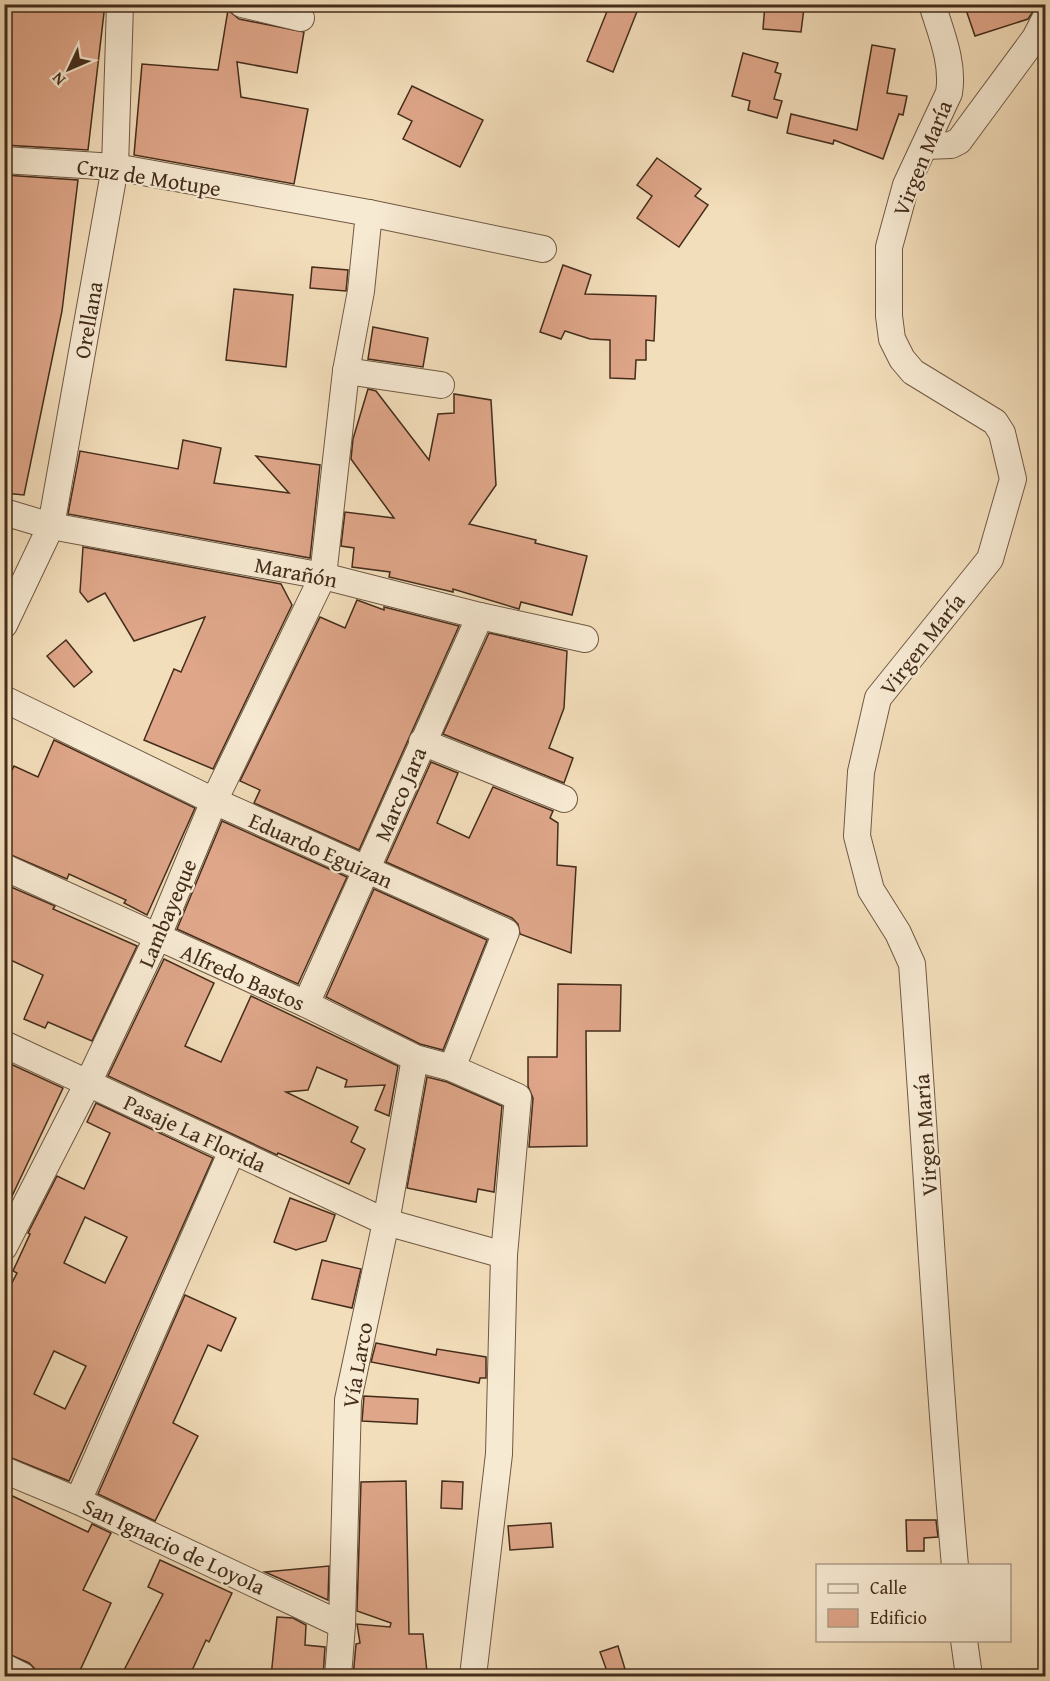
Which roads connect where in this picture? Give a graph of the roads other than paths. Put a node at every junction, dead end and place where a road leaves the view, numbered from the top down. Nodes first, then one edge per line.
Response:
1 (120, 4) edge
2 (242, 4) edge
3 (933, 4) edge
4 (1046, 17) edge
5 (300, 18) dead end
6 (925, 146) junction
7 (4, 160) edge
8 (115, 167) junction
9 (369, 213) junction
10 (543, 249) dead end
11 (346, 371) junction
12 (441, 385) dead end
13 (4, 512) edge
14 (51, 526) junction
15 (323, 576) junction
16 (480, 616) junction
17 (4, 625) edge
18 (585, 639) dead end
19 (4, 699) edge
20 (422, 742) junction
21 (564, 800) dead end
22 (214, 801) junction
23 (4, 867) edge
24 (367, 871) junction
25 (157, 939) junction
26 (306, 1005) junction
27 (4, 1044) edge
28 (416, 1058) junction
29 (452, 1068) junction
30 (88, 1083) junction
31 (232, 1151) junction
32 (386, 1222) junction
33 (4, 1247) edge
34 (504, 1255) junction
35 (4, 1470) edge
36 (78, 1501) junction
37 (956, 1564) edge
38 (342, 1625) junction
39 (964, 1642) edge
40 (4, 1667) edge
41 (22, 1677) edge
42 (338, 1677) edge
43 (473, 1677) edge
44 (969, 1677) edge

1 - 8 street, Orellana
2 - 5 street
3 - 6 street, Virgen María
4 - 6 street
6 - 37 street, Virgen María
7 - 8 street, Cruz de Motupe
8 - 9 street, Cruz de Motupe
8 - 14 street, Orellana
9 - 10 street, Cruz de Motupe
9 - 11 street, Lambayeque
11 - 12 street
11 - 15 street, Lambayeque
13 - 14 street, Marañón
14 - 15 street, Marañón
14 - 17 street, Orellana
15 - 16 street, Marañón
15 - 22 street, Lambayeque
16 - 18 street, Marañón
16 - 20 street, Marco Jara
19 - 22 street, Eduardo Eguizan
20 - 21 street
20 - 24 street, Marco Jara
22 - 24 street, Eduardo Eguizan
22 - 25 street, Lambayeque
23 - 25 street, Alfredo Bastos
24 - 26 street, Marco Jara
24 - 29 street, Eduardo Eguizan
25 - 26 street, Alfredo Bastos
25 - 30 street, Lambayeque
26 - 28 street, Alfredo Bastos
27 - 30 street, Pasaje La Florida
28 - 29 street, Alfredo Bastos
28 - 32 street, Vía Larco
29 - 34 street, Alfredo Bastos
30 - 31 street, Pasaje La Florida
30 - 33 street, Lambayeque
31 - 32 street, Pasaje La Florida
31 - 36 street
32 - 34 street, Pasaje La Florida
32 - 38 street, Vía Larco
34 - 43 street
35 - 36 street, San Ignacio de Loyola
36 - 38 street, San Ignacio de Loyola
38 - 42 street, Vía Larco
39 - 44 street
40 - 41 street

